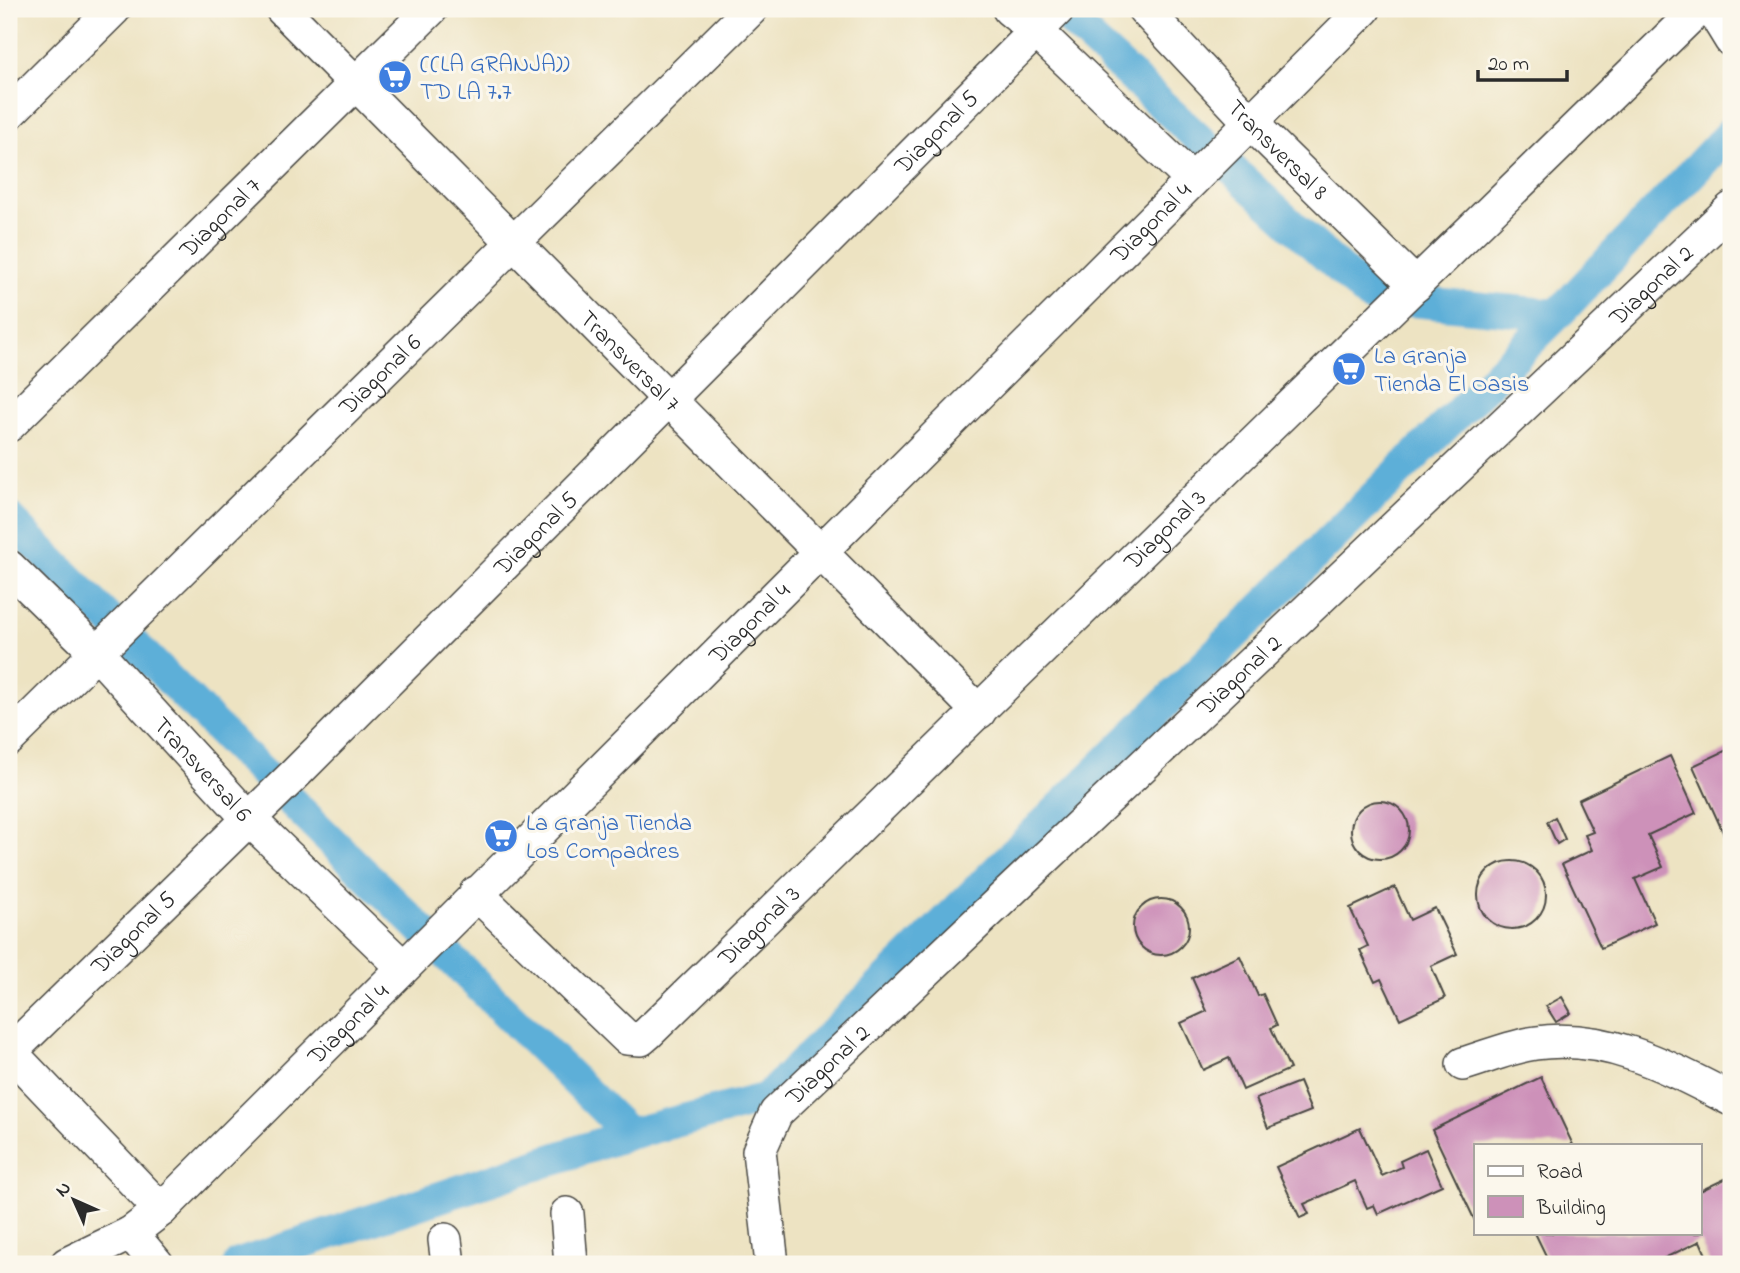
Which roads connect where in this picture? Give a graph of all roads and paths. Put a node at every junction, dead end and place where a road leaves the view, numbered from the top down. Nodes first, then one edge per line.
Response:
1 (114, 9) edge
2 (282, 9) edge
3 (431, 9) edge
4 (751, 9) edge
5 (1009, 9) edge
6 (1144, 9) edge
7 (1364, 9) edge
8 (1698, 9) edge
9 (1712, 9) edge
10 (1046, 21) edge
11 (1731, 40) edge
12 (355, 82) junction
13 (9, 113) edge
14 (1241, 132) junction
15 (1199, 174) junction
16 (1731, 209) edge
17 (513, 242) junction
18 (1405, 296) junction
19 (669, 399) junction
20 (9, 425) edge
21 (820, 551) junction
22 (9, 567) edge
23 (116, 633) junction
24 (979, 712) junction
25 (9, 739) edge
26 (255, 814) junction
27 (476, 893) junction
28 (420, 949) junction
29 (9, 1053) edge
30 (1463, 1064) dead end
31 (1731, 1099) edge
32 (161, 1210) junction
33 (567, 1214) dead end
34 (131, 1233) junction
35 (67, 1264) edge
36 (157, 1264) edge
37 (571, 1264) edge
38 (772, 1264) edge

1 - 13 street
2 - 12 street, Transversal 7
3 - 12 street, Diagonal 7
4 - 17 street, Diagonal 6
5 - 10 street
6 - 14 street, Transversal 8
7 - 14 street, Diagonal 4
8 - 18 street, Diagonal 3
9 - 11 street
10 - 15 street
10 - 19 street, Diagonal 5
12 - 17 street, Transversal 7
12 - 20 street, Diagonal 7
14 - 15 street, Diagonal 4
14 - 18 street, Transversal 8
15 - 21 street, Diagonal 4
16 - 38 street, Diagonal 2
17 - 19 street, Transversal 7
17 - 23 street, Diagonal 6
18 - 24 street, Diagonal 3
19 - 21 street, Transversal 7
19 - 26 street, Diagonal 5
21 - 24 street, Transversal 7
21 - 27 street, Diagonal 4
22 - 23 street, Transversal 6
23 - 25 street, Diagonal 6
23 - 26 street, Transversal 6
24 - 27 street, Diagonal 3
26 - 28 street, Transversal 6
26 - 29 street, Diagonal 5
27 - 28 street, Diagonal 4
28 - 32 street, Diagonal 4
29 - 32 street
30 - 31 street
32 - 34 street, Diagonal 4
33 - 37 street
34 - 35 street, Diagonal 4
34 - 36 street

